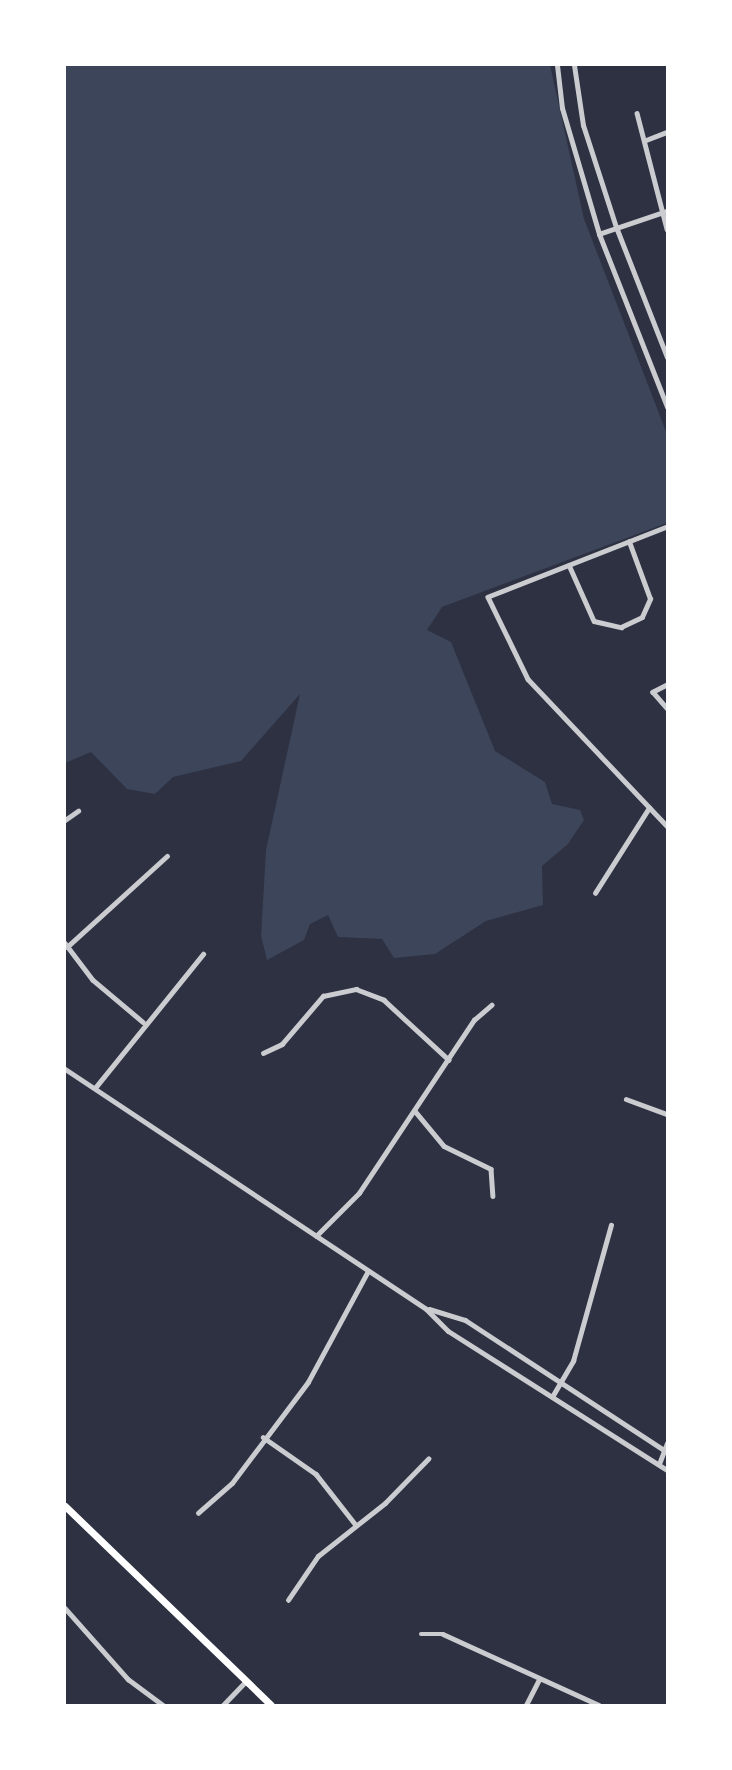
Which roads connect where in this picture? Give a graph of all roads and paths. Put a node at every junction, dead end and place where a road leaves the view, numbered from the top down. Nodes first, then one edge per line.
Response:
1 (556, 65) edge
2 (574, 65) edge
3 (637, 113) dead end
4 (667, 132) edge
5 (646, 140) junction
6 (664, 212) edge
7 (616, 227) junction
8 (667, 229) edge
9 (599, 234) junction
10 (667, 357) edge
11 (667, 407) edge
12 (667, 527) edge
13 (629, 542) junction
14 (569, 565) junction
15 (667, 685) edge
16 (667, 708) edge
17 (649, 808) junction
18 (78, 811) dead end
19 (65, 820) edge
20 (667, 826) edge
21 (167, 856) dead end
22 (595, 893) dead end
23 (66, 945) edge
24 (203, 954) dead end
25 (491, 1005) dead end
26 (143, 1022) junction
27 (264, 1053) dead end
28 (449, 1060) junction
29 (65, 1069) edge
30 (95, 1088) junction
31 (626, 1099) dead end
32 (415, 1111) junction
33 (667, 1114) edge
34 (493, 1196) dead end
35 (611, 1225) dead end
36 (316, 1236) junction
37 (368, 1271) junction
38 (426, 1308) junction
39 (563, 1383) junction
40 (552, 1397) junction
41 (263, 1437) junction
42 (666, 1448) edge
43 (428, 1459) dead end
44 (659, 1464) junction
45 (667, 1470) edge
46 (65, 1506) edge
47 (198, 1513) dead end
48 (356, 1525) junction
49 (288, 1600) dead end
50 (65, 1608) edge
51 (421, 1634) dead end
52 (539, 1679) junction
53 (247, 1681) junction
54 (163, 1705) edge
55 (223, 1705) edge
56 (271, 1705) edge
57 (526, 1705) edge
58 (599, 1705) edge

1 - 9 street
2 - 7 street
3 - 5 street
4 - 5 street
5 - 6 street
6 - 7 street
6 - 8 street
7 - 9 street
7 - 10 street
9 - 11 street
12 - 13 street
13 - 14 street
13 - 14 street
14 - 17 street
15 - 16 street
17 - 20 street
17 - 22 street
18 - 19 street
21 - 23 street
23 - 26 street
24 - 26 street
25 - 28 street
26 - 30 street
27 - 28 street
28 - 32 street
29 - 30 street
30 - 36 street
31 - 33 street
32 - 34 street
32 - 36 street
35 - 39 street
36 - 37 street
37 - 38 street
37 - 41 street
38 - 39 street
38 - 40 street
39 - 40 street
39 - 42 street
40 - 44 street
41 - 47 street
41 - 48 street
42 - 44 street
43 - 48 street
44 - 45 street
46 - 53 main road
48 - 49 street
50 - 54 street
51 - 52 street
52 - 57 street
52 - 58 street
53 - 55 street
53 - 56 main road

